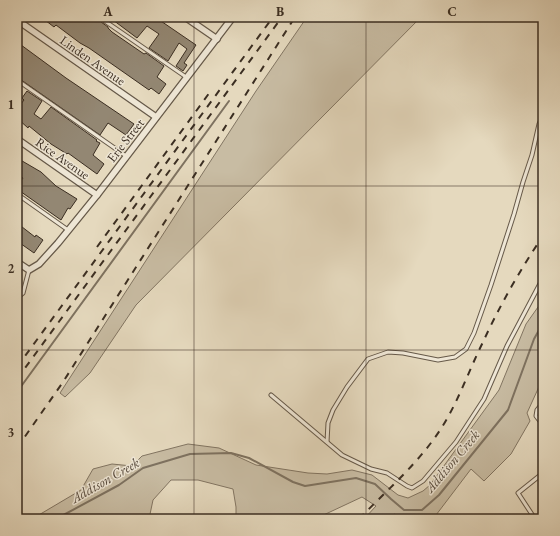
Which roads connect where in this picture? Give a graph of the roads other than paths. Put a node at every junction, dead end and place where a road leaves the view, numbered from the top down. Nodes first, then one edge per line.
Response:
1 (99, 17) edge
2 (185, 17) edge
3 (233, 17) edge
4 (17, 20) edge
5 (217, 39) junction
6 (186, 77) junction
7 (17, 80) edge
8 (543, 115) edge
9 (156, 117) junction
10 (17, 139) edge
11 (126, 156) junction
12 (17, 194) edge
13 (97, 195) junction
14 (68, 230) junction
15 (17, 262) edge
16 (29, 270) junction
17 (543, 278) edge
18 (17, 298) edge
19 (543, 387) edge
20 (271, 395) dead end
21 (543, 425) edge
22 (327, 442) junction
23 (543, 473) edge
24 (535, 519) edge

1 - 6 lane
2 - 5 street
3 - 5 street, Erie Street
4 - 9 street, Linden Avenue
5 - 6 street, Erie Street
6 - 9 street, Erie Street
7 - 11 lane
8 - 22 lane
9 - 11 street, Erie Street
10 - 13 street, Rice Avenue
11 - 13 street, Erie Street
12 - 14 lane
13 - 14 street, Erie Street
14 - 16 street, Erie Street
15 - 16 street
16 - 18 lane
17 - 22 lane
19 - 21 lane
20 - 22 lane
23 - 24 lane

